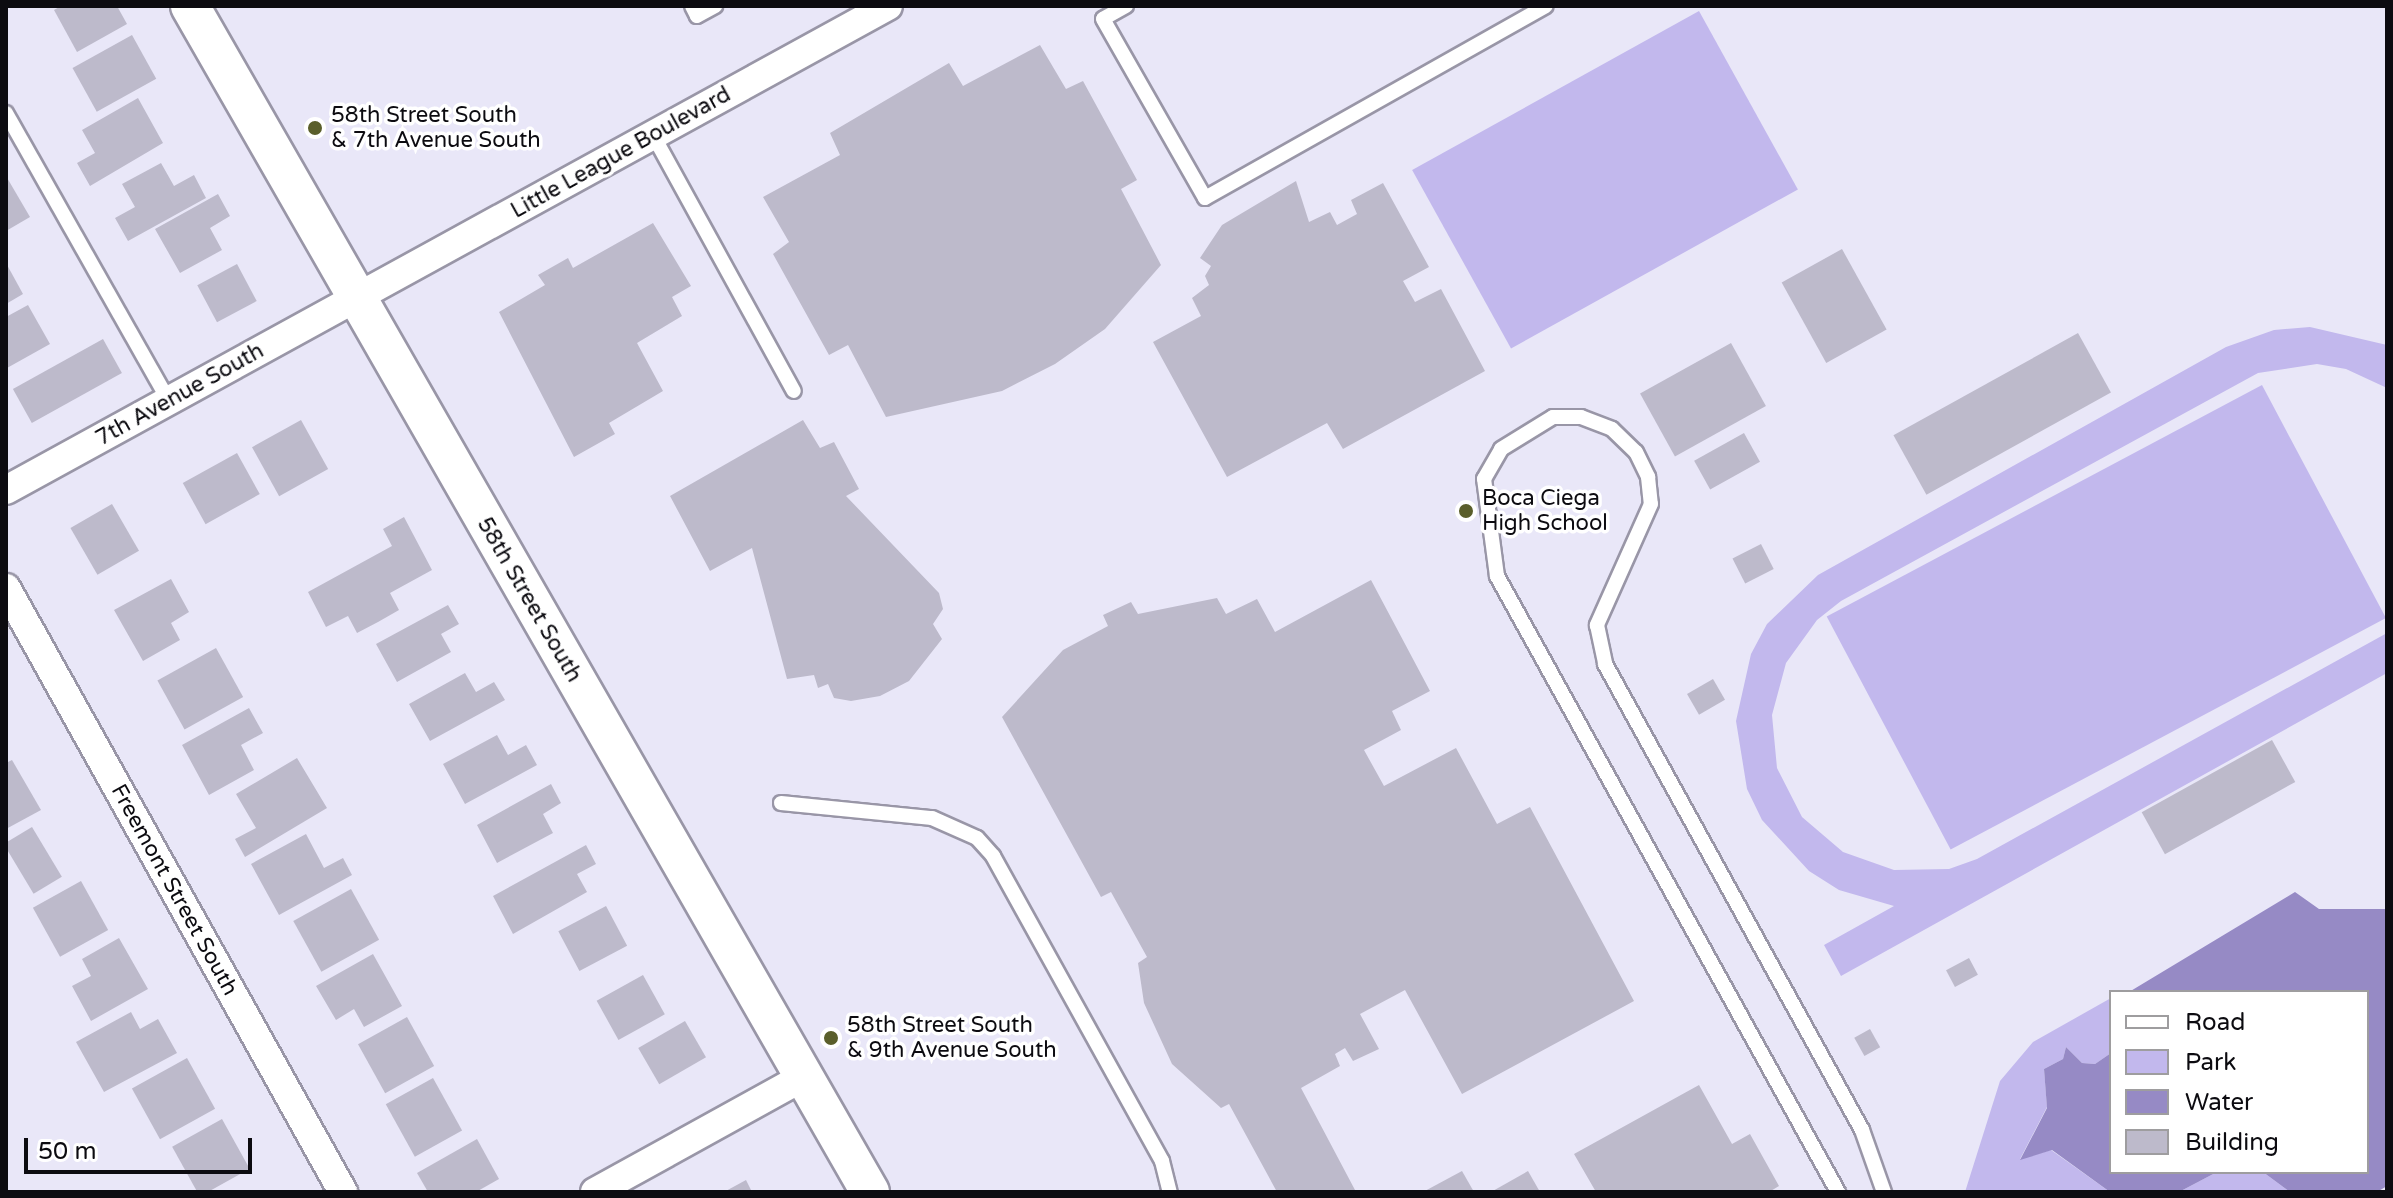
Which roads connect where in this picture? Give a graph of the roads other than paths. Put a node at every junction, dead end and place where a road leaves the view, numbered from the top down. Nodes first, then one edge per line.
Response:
1 (190, 6) edge
2 (692, 6) edge
3 (715, 6) edge
4 (888, 6) edge
5 (1126, 6) edge
6 (1546, 6) edge
7 (6, 113) edge
8 (653, 135) junction
9 (355, 300) junction
10 (794, 391) dead end
11 (169, 401) junction
12 (6, 490) edge
13 (6, 588) edge
14 (781, 803) dead end
15 (805, 1076) junction
16 (343, 1192) edge
17 (595, 1192) edge
18 (870, 1192) edge
19 (1170, 1192) edge
20 (1838, 1192) edge
21 (1884, 1192) edge

1 - 9 street, 58th Street South
2 - 3 lane
4 - 8 street, Little League Boulevard
5 - 6 lane
7 - 11 lane
8 - 9 street, Little League Boulevard
8 - 10 lane
9 - 11 street, 7th Avenue South
9 - 15 street, 58th Street South
11 - 12 street, 7th Avenue South
13 - 16 street, Freemont Street South
14 - 19 lane
15 - 17 street
15 - 18 street, 58th Street South
20 - 21 lane

